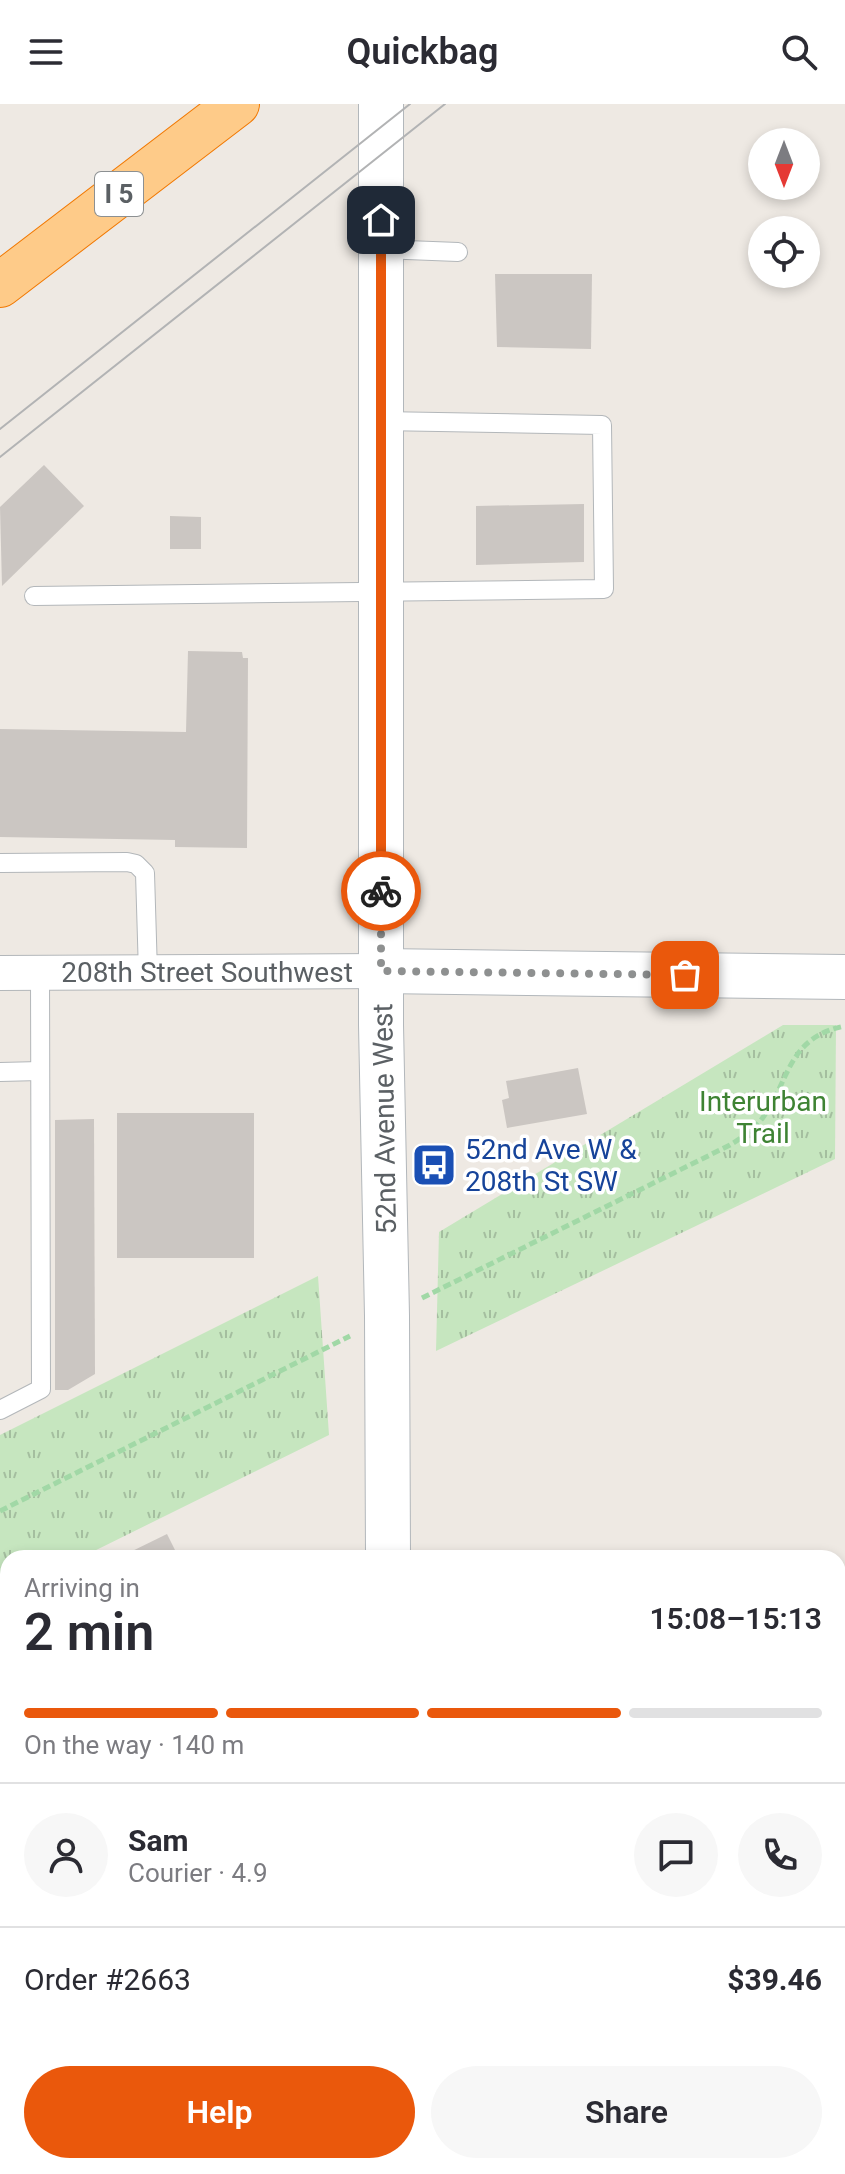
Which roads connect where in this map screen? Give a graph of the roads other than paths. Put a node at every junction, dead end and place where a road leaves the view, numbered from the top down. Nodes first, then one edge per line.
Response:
1 (237, 104) edge
2 (381, 104) edge
3 (381, 249) junction
4 (458, 252) dead end
5 (0, 285) edge
6 (381, 421) junction
7 (381, 593) junction
8 (34, 596) dead end
9 (0, 863) edge
10 (381, 971) junction
11 (0, 973) edge
12 (40, 973) junction
13 (148, 973) junction
14 (845, 977) edge
15 (40, 1071) junction
16 (0, 1072) edge
17 (0, 1410) edge
18 (388, 1550) edge

1 - 5 highway, I 5
2 - 3 street, 52nd Avenue West
3 - 4 lane
3 - 6 street, 52nd Avenue West
6 - 7 street, 52nd Avenue West
6 - 7 lane
7 - 8 lane
7 - 10 street, 52nd Avenue West
9 - 13 lane
10 - 13 street, 208th Street Southwest
10 - 14 street, 208th Street Southwest
10 - 18 street, 52nd Avenue West
11 - 12 street, 208th Street Southwest
12 - 13 street, 208th Street Southwest
12 - 15 lane
15 - 16 lane
15 - 17 lane

